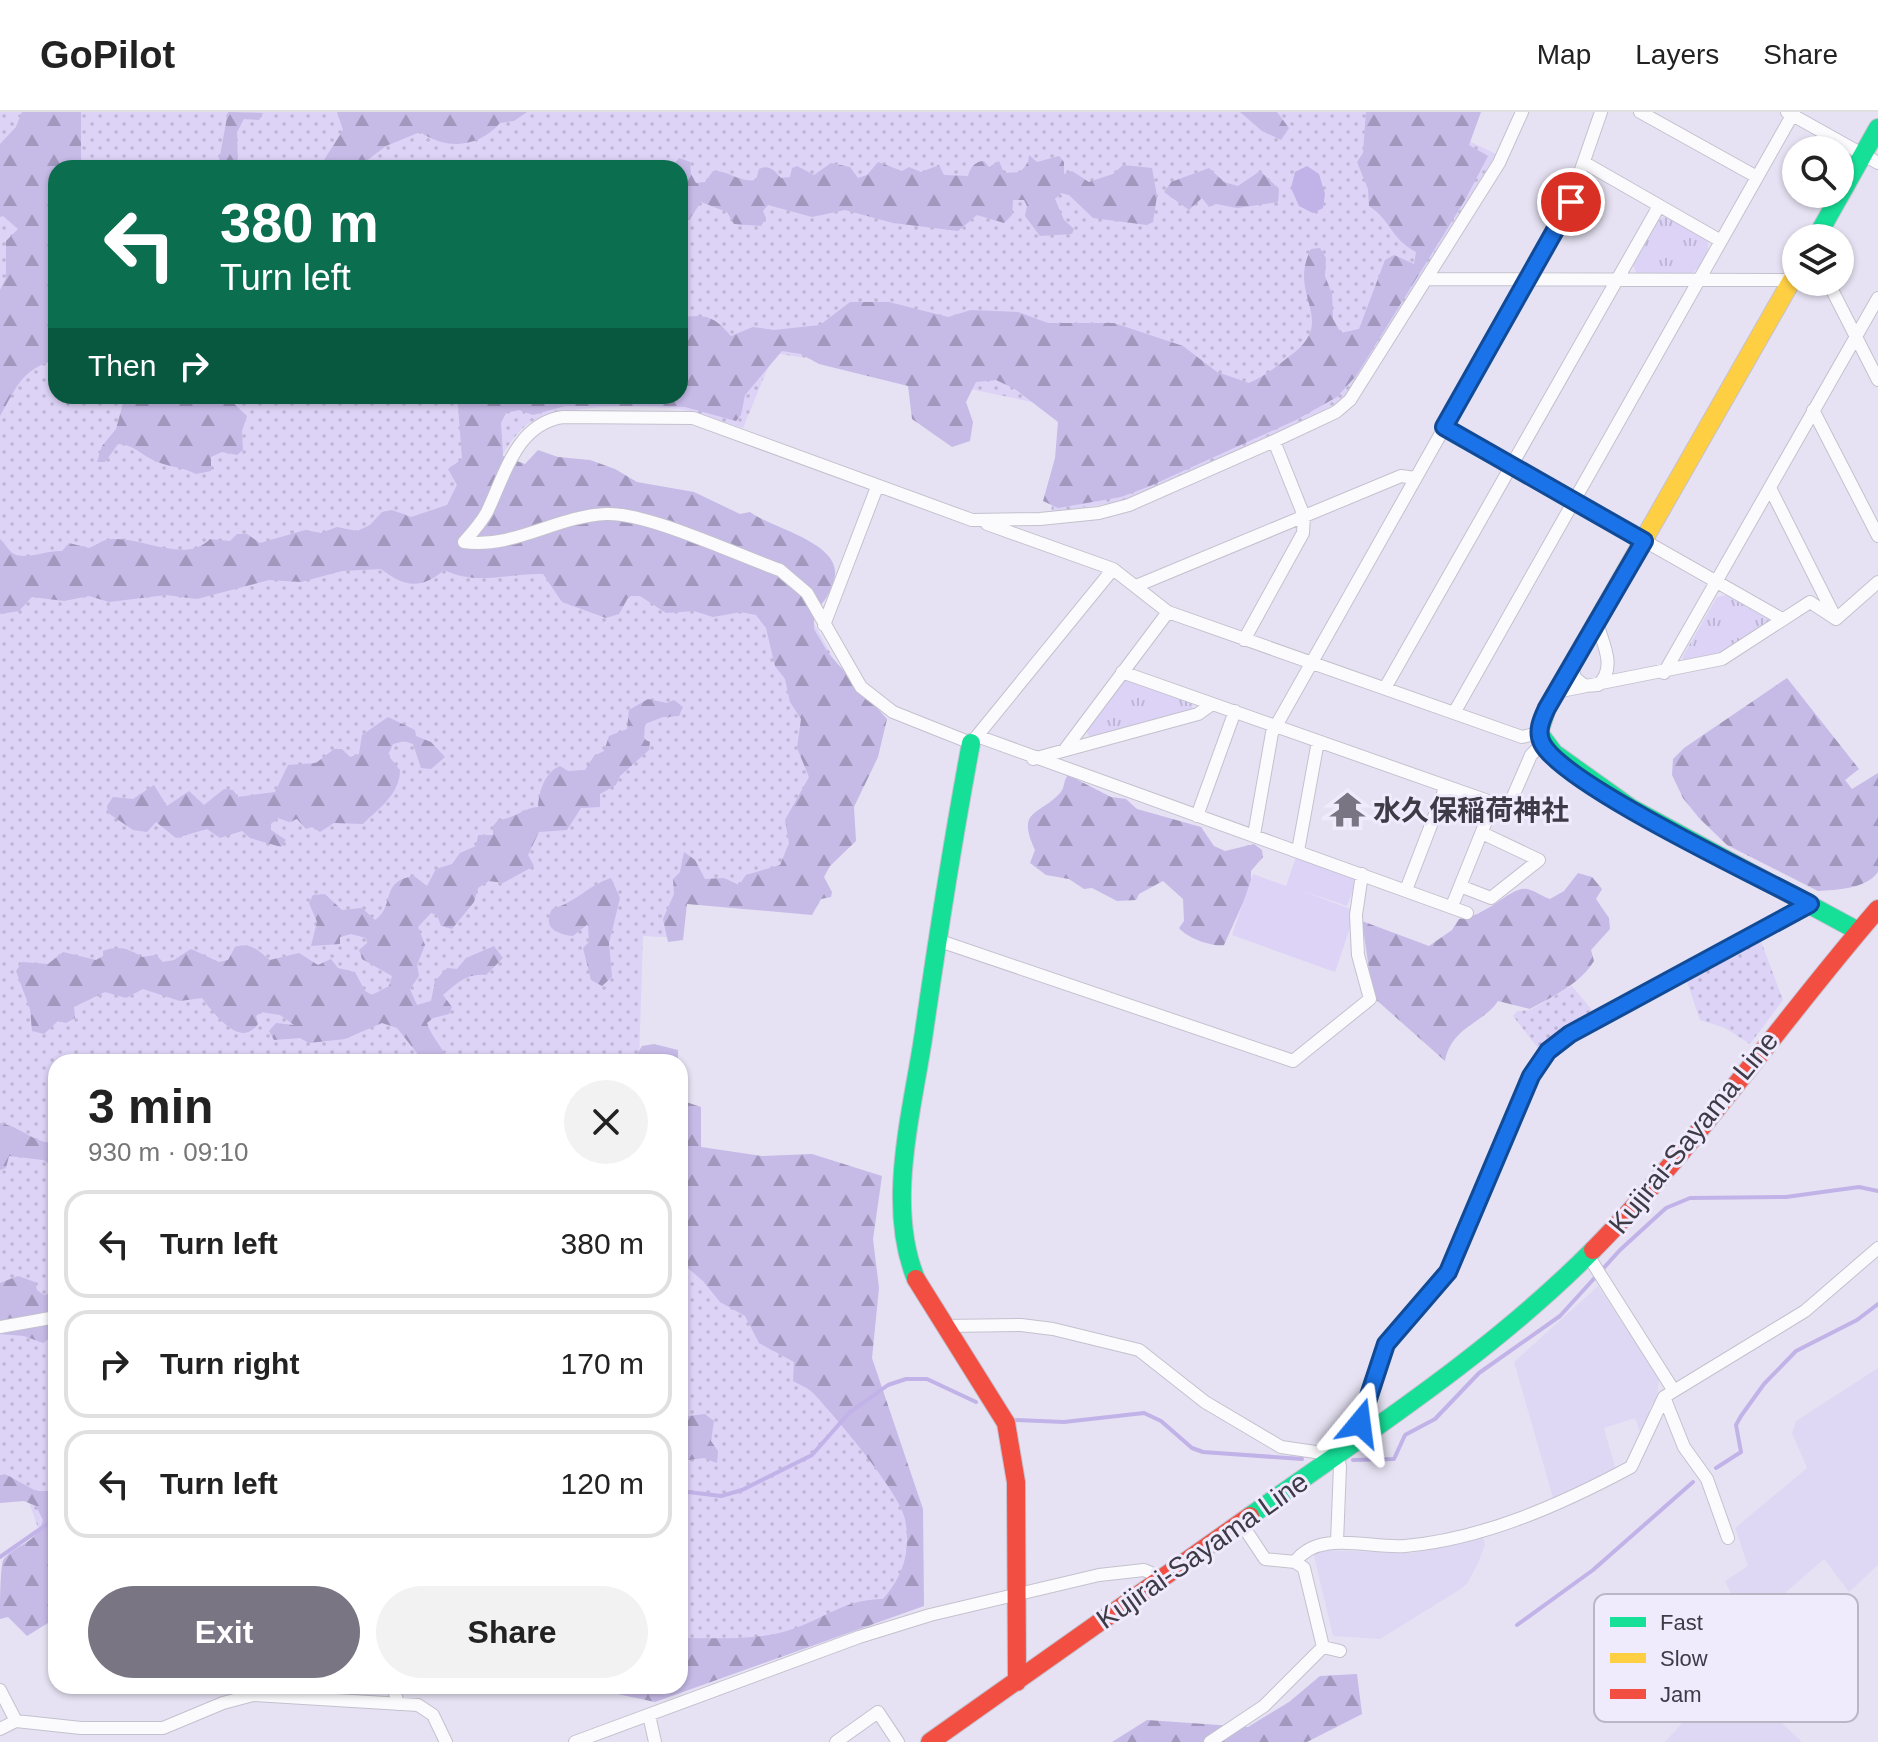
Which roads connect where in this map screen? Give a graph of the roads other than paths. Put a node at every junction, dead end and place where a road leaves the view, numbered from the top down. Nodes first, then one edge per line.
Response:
1 (1522, 112) edge
2 (1601, 112) edge
3 (1640, 112) edge
4 (1791, 113) edge
5 (1878, 128) edge
6 (1871, 158) edge
7 (1585, 163) junction
8 (1757, 177) junction
9 (1659, 206) junction
10 (1826, 224) edge
11 (1721, 241) junction
12 (1782, 277) edge
13 (1429, 279) junction
14 (1617, 279) junction
15 (1527, 280) junction
16 (1699, 280) junction
17 (1783, 296) edge
18 (1835, 296) edge
19 (1878, 298) edge
20 (1855, 336) junction
21 (1878, 380) edge
22 (1813, 410) junction
23 (1444, 427) junction
24 (1274, 441) junction
25 (1511, 466) junction
26 (1415, 478) junction
27 (877, 487) junction
28 (1770, 488) junction
29 (1574, 501) junction
30 (1304, 516) junction
31 (972, 520) junction
32 (1878, 536) edge
33 (1644, 541) junction
34 (1113, 569) junction
35 (1716, 581) junction
36 (1878, 582) edge
37 (1136, 586) junction
38 (1168, 612) junction
39 (1782, 619) junction
40 (1836, 619) junction
41 (1597, 623) junction
42 (824, 625) junction
43 (1244, 640) junction
44 (1609, 663) junction
45 (1311, 665) junction
46 (1572, 665) junction
47 (1122, 672) junction
48 (1664, 673) junction
49 (1614, 682) junction
50 (1593, 687) junction
51 (1385, 688) junction
52 (1556, 692) junction
53 (1212, 704) junction
54 (1235, 711) junction
55 (1454, 713) junction
56 (1276, 726) junction
57 (1540, 738) junction
58 (974, 740) junction
59 (1318, 741) junction
60 (1066, 748) junction
61 (1033, 759) junction
62 (1446, 786) junction
63 (1493, 804) junction
64 (1197, 816) junction
65 (1482, 833) junction
66 (1254, 835) junction
67 (1298, 851) junction
68 (1362, 874) junction
69 (1460, 886) junction
70 (1406, 890) junction
71 (1810, 904) junction
72 (1452, 906) junction
73 (1878, 909) edge
74 (1467, 913) dead end
75 (1858, 931) junction
76 (937, 940) junction
77 (1878, 1248) edge
78 (1592, 1260) junction
79 (48, 1318) edge
80 (945, 1326) junction
81 (0, 1327) edge
82 (1669, 1394) junction
83 (1359, 1439) junction
84 (1336, 1455) junction
85 (1241, 1523) junction
86 (1728, 1538) dead end
87 (1337, 1542) junction
88 (1295, 1562) junction
89 (1162, 1578) junction
90 (1016, 1594) junction
91 (1323, 1647) junction
92 (1340, 1651) dead end
93 (1017, 1682) junction
94 (0, 1690) edge
95 (395, 1694) edge
96 (398, 1704) junction
97 (649, 1715) junction
98 (16, 1721) junction
99 (0, 1729) edge
100 (446, 1742) edge
101 (575, 1742) edge
102 (655, 1742) edge
103 (836, 1742) edge
104 (898, 1742) edge
105 (930, 1742) edge
106 (1210, 1742) edge

1 - 13 street
2 - 7 street
3 - 8 street
4 - 6 street
4 - 8 street
5 - 6 street
6 - 10 street
7 - 9 street
7 - 15 street
8 - 11 street
9 - 11 street
9 - 14 street
11 - 16 street
12 - 16 street
13 - 15 street
13 - 24 street
14 - 15 street
14 - 16 street
14 - 25 street
15 - 23 street
16 - 29 street
17 - 33 street
18 - 20 street
19 - 20 street
20 - 21 street
20 - 22 street
22 - 28 street
22 - 32 street
23 - 25 street
23 - 26 street
24 - 30 street
24 - 31 street
25 - 29 street
25 - 51 street
26 - 30 street
26 - 45 street
27 - 31 street
27 - 42 street
27 - 42 street
28 - 35 street
28 - 40 street
29 - 33 street
29 - 55 street
30 - 37 street
30 - 43 street
31 - 34 street
33 - 35 street
33 - 41 street
34 - 37 street
34 - 58 street
35 - 39 street
35 - 48 street
36 - 40 street
37 - 38 street
38 - 43 street
38 - 47 street
39 - 40 street
39 - 48 street
41 - 44 street
41 - 46 street
42 - 58 street
43 - 45 street
44 - 49 street
44 - 50 street
45 - 51 street
45 - 56 street
46 - 50 street
46 - 52 street
47 - 53 street
47 - 60 street
48 - 49 street
49 - 50 street
50 - 52 street
51 - 55 street
52 - 57 street
53 - 54 street
53 - 60 street
54 - 56 street
54 - 64 street
55 - 57 street
56 - 59 street
56 - 66 street
57 - 63 street
57 - 71 street
58 - 61 street
58 - 76 street
59 - 62 street
59 - 67 street
60 - 61 street
61 - 64 street
62 - 63 street
62 - 70 street
63 - 65 street
64 - 66 street
65 - 69 street
65 - 69 street
66 - 67 street
67 - 68 street
68 - 70 street
68 - 76 street
69 - 72 street
70 - 72 street
71 - 75 street
71 - 83 street
72 - 74 street
73 - 75 street, Kujirai-Sayama Line
75 - 78 street, Kujirai-Sayama Line
76 - 80 street
77 - 82 street
78 - 82 street
78 - 83 street, Kujirai-Sayama Line
79 - 81 street
80 - 84 street
80 - 90 street
82 - 86 street
82 - 87 street
83 - 84 street, Kujirai-Sayama Line
84 - 85 street, Kujirai-Sayama Line
84 - 87 street
85 - 88 street
85 - 89 street, Kujirai-Sayama Line
87 - 88 street
88 - 91 street
89 - 90 street
89 - 93 street, Kujirai-Sayama Line
90 - 93 street
90 - 97 street
91 - 92 street
91 - 106 street
93 - 105 street, Kujirai-Sayama Line
94 - 98 street
95 - 96 street
96 - 98 street
96 - 100 street
97 - 101 street
97 - 102 street
98 - 99 street
103 - 104 street

